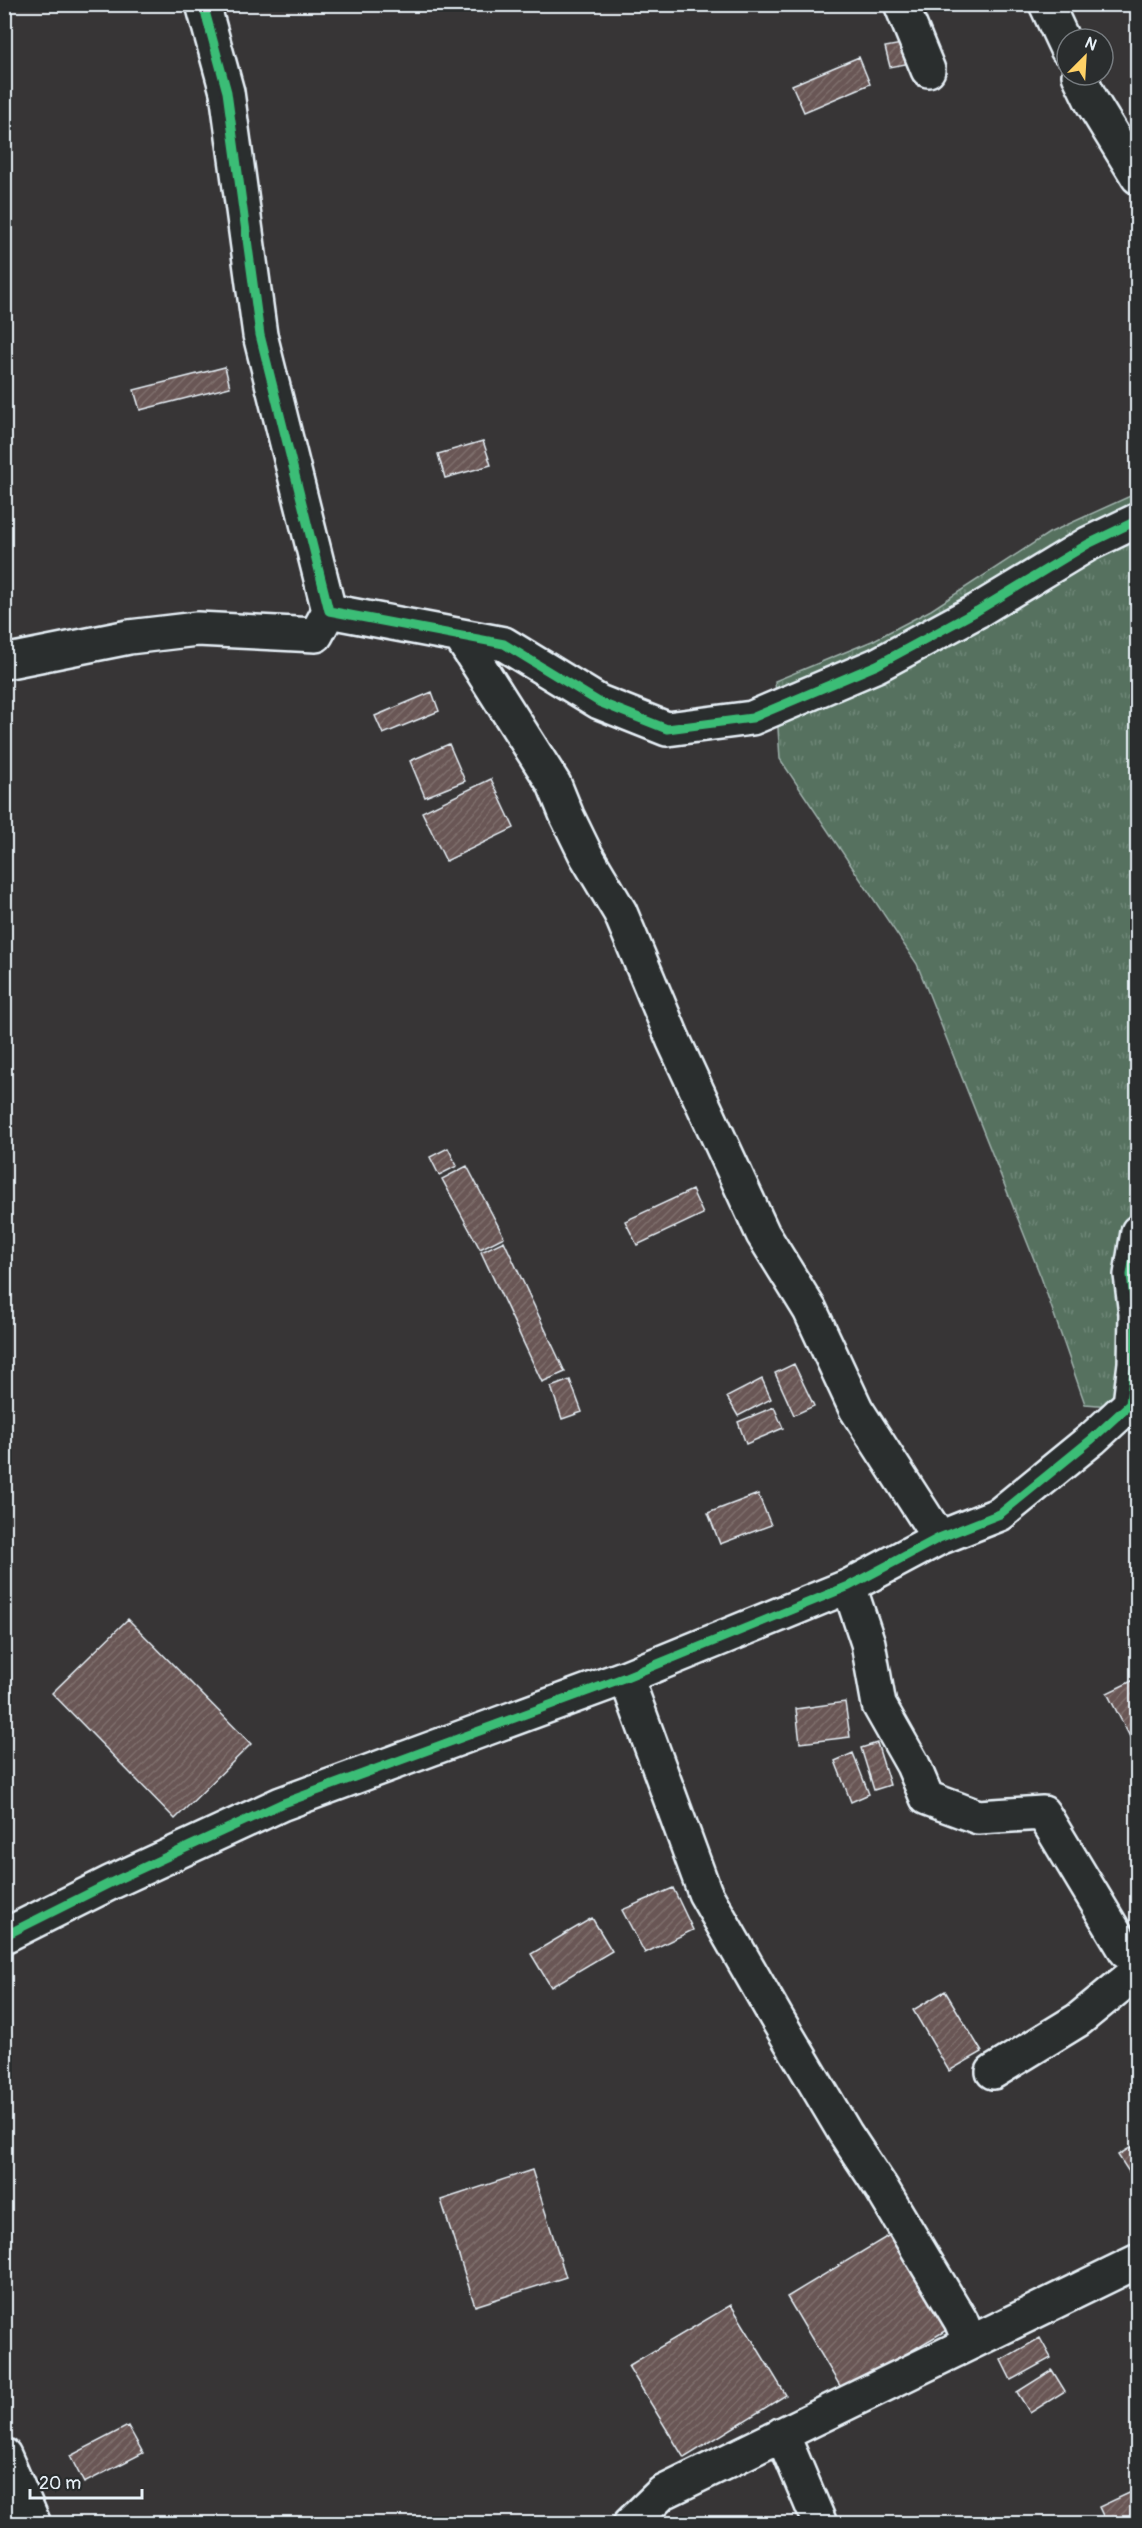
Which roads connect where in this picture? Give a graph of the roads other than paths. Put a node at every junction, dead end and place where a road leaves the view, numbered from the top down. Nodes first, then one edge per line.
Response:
1 (203, 4) edge
2 (901, 4) edge
3 (1046, 4) edge
4 (1057, 27) edge
5 (928, 70) dead end
6 (1085, 87) edge
7 (1137, 177) edge
8 (1137, 520) edge
9 (328, 611) junction
10 (460, 636) junction
11 (4, 662) edge
12 (1137, 1232) edge
13 (1136, 1366) edge
14 (939, 1539) junction
15 (849, 1586) junction
16 (626, 1677) junction
17 (4, 1936) edge
18 (1137, 1957) edge
19 (1137, 1971) edge
20 (993, 2072) dead end
21 (1137, 2260) edge
22 (970, 2343) junction
23 (782, 2434) junction
24 (4, 2455) edge
25 (34, 2523) edge
26 (630, 2523) edge
27 (820, 2523) edge

1 - 9 street
2 - 5 street
3 - 4 street
6 - 7 street
8 - 10 street
9 - 10 street
9 - 11 street
10 - 14 street
12 - 13 street
13 - 14 street
14 - 15 street
15 - 16 street
15 - 18 street
16 - 17 street
16 - 22 street
19 - 20 street
21 - 22 street
22 - 23 street
23 - 26 street
23 - 27 street
24 - 25 street

